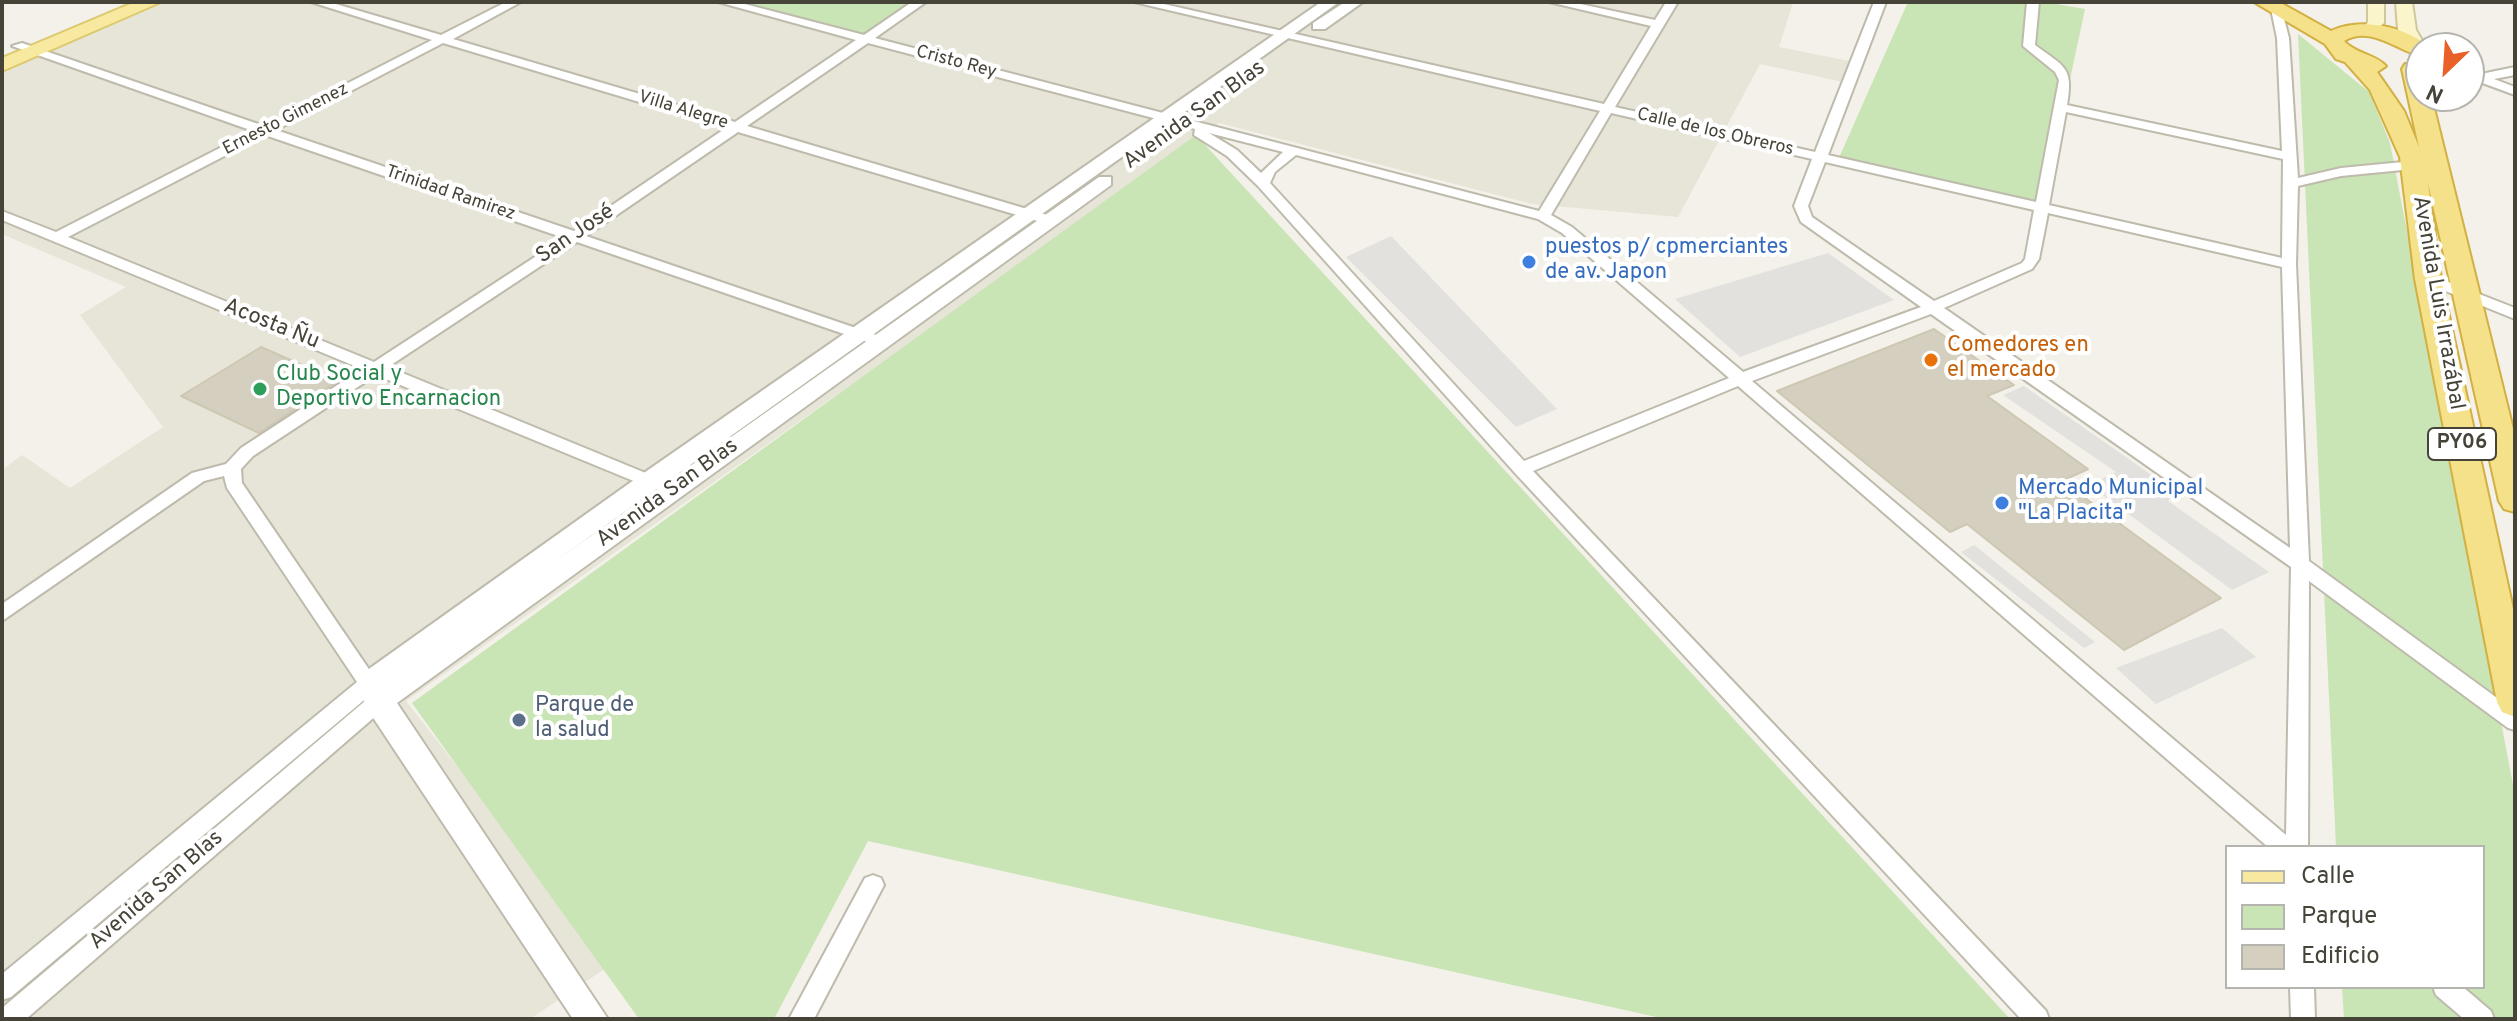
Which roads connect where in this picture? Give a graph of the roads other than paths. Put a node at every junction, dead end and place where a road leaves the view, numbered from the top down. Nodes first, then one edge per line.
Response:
1 (124, 2) edge
2 (151, 2) edge
3 (317, 2) edge
4 (515, 2) edge
5 (724, 2) edge
6 (920, 2) edge
7 (1140, 2) edge
8 (1331, 2) edge
9 (1355, 2) edge
10 (1555, 2) edge
11 (1672, 2) edge
12 (1880, 2) edge
13 (2033, 2) edge
14 (2376, 2) edge
15 (2404, 2) edge
16 (2276, 4) edge
17 (1657, 24) junction
18 (2362, 31) junction
19 (2408, 32) edge
20 (1292, 36) junction
21 (442, 39) junction
22 (866, 39) junction
23 (2332, 40) junction
24 (18, 50) edge
25 (2405, 52) edge
26 (2354, 59) junction
27 (2405, 62) edge
28 (2, 65) edge
29 (2515, 71) edge
30 (2485, 77) edge
31 (2485, 77) edge
32 (2515, 91) edge
33 (2060, 107) junction
34 (1610, 109) junction
35 (2429, 112) edge
36 (1178, 121) junction
37 (737, 127) junction
38 (265, 130) junction
39 (1293, 151) junction
40 (2289, 156) junction
41 (1820, 157) junction
42 (2413, 165) junction
43 (1263, 183) junction
44 (2291, 184) junction
45 (2042, 208) junction
46 (2, 215) edge
47 (1543, 216) junction
48 (1038, 217) junction
49 (57, 237) junction
50 (575, 237) junction
51 (2289, 264) junction
52 (2428, 279) junction
53 (2468, 295) junction
54 (1932, 308) junction
55 (2515, 314) edge
56 (858, 333) junction
57 (882, 342) junction
58 (373, 367) junction
59 (1741, 379) junction
60 (232, 468) junction
61 (1521, 469) junction
62 (649, 481) junction
63 (673, 491) junction
64 (2515, 501) edge
65 (2300, 564) junction
66 (2, 614) edge
67 (374, 693) junction
68 (2515, 702) edge
69 (2515, 722) edge
70 (2282, 845) edge
71 (2297, 845) edge
72 (873, 885) dead end
73 (2, 989) edge
74 (2302, 989) edge
75 (2447, 989) edge
76 (8, 1019) edge
77 (592, 1019) edge
78 (801, 1019) edge
79 (2037, 1019) edge
80 (2303, 1019) edge
81 (2482, 1019) edge

1 - 24 main road
2 - 24 main road
3 - 21 street, Villa Alegre
4 - 21 street, Ernesto Gimenez
5 - 22 street, Cristo Rey
6 - 22 street, San José
7 - 20 street, Calle de los Obreros
8 - 20 street, Avenida San Blas
9 - 20 street, Avenida San Blas
10 - 17 street
11 - 17 street
12 - 41 street
13 - 33 street
14 - 18 main road
15 - 19 main road, Avenida Luis Irrazábal
16 - 18 highway
16 - 23 highway, PY06
16 - 40 street
17 - 34 street
18 - 23 highway
18 - 25 highway
20 - 34 street, Calle de los Obreros
20 - 36 street, Avenida San Blas
21 - 37 street, Villa Alegre
21 - 38 street, Ernesto Gimenez
22 - 36 street, Cristo Rey
22 - 37 street, San José
23 - 26 highway, Avenida Luis Irrazábal / PY06
24 - 28 main road
24 - 38 street, Trinidad Ramirez
26 - 27 highway, Avenida Luis Irrazábal / PY06
26 - 42 highway, Avenida Luis Irrazábal / PY06
29 - 30 street
31 - 32 street
33 - 40 street
33 - 45 street
34 - 41 street, Calle de los Obreros
34 - 47 street
35 - 53 highway, Avenida Luis Irrazábal / PY06
36 - 39 street, Cristo Rey
36 - 43 street
36 - 48 street, Avenida San Blas
37 - 48 street, Villa Alegre
37 - 50 street, San José
38 - 49 street, Ernesto Gimenez
38 - 50 street, Trinidad Ramirez
39 - 43 street
39 - 47 street, Cristo Rey
40 - 44 street
41 - 45 street, Calle de los Obreros
41 - 54 street
42 - 44 street
42 - 52 highway, Avenida Luis Irrazábal / PY06
43 - 61 street
44 - 51 street
45 - 51 street, Calle de los Obreros
45 - 54 street
46 - 49 street, Acosta Ñu
47 - 59 street, Cristo Rey
48 - 56 street, Avenida San Blas
48 - 57 street, Avenida San Blas
49 - 58 street, Acosta Ñu
50 - 56 street, Trinidad Ramirez
50 - 58 street, San José
51 - 65 street
52 - 53 street
52 - 68 highway, Avenida Luis Irrazábal / PY06
53 - 55 street
53 - 64 highway, Avenida Luis Irrazábal / PY06
54 - 59 street
54 - 65 street
56 - 57 street, Trinidad Ramirez
56 - 62 street, Avenida San Blas
57 - 63 street, Avenida San Blas
58 - 60 street, San José
58 - 62 street, Acosta Ñu
59 - 61 street
59 - 70 street, Cristo Rey
60 - 66 street
60 - 67 street
61 - 79 street
62 - 63 street, Acosta Ñu
62 - 67 street, Avenida San Blas
63 - 67 street, Avenida San Blas
65 - 69 street
65 - 71 street
67 - 73 street, Avenida San Blas
67 - 76 street, Avenida San Blas
67 - 77 street
72 - 78 street
74 - 80 street
75 - 81 street

